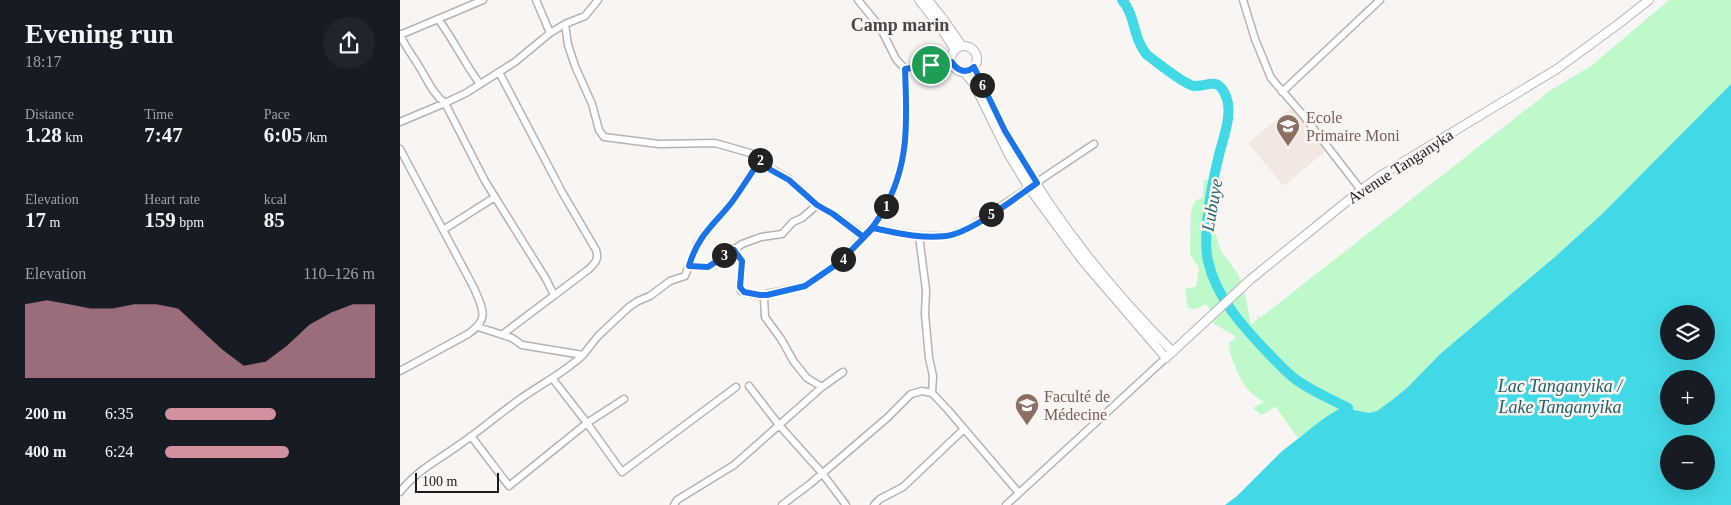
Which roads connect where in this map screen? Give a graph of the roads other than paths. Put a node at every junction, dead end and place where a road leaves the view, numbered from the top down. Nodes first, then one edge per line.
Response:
1 (484, 0) edge
2 (536, 0) edge
3 (598, 0) edge
4 (858, 0) edge
5 (919, 0) edge
6 (928, 0) edge
7 (1243, 0) edge
8 (1380, 0) edge
9 (1649, 0) edge
10 (438, 19) junction
11 (565, 24) junction
12 (550, 33) junction
13 (400, 34) edge
14 (402, 48) edge
15 (958, 48) junction
16 (952, 62) junction
17 (974, 67) junction
18 (905, 69) junction
19 (499, 72) junction
20 (964, 72) junction
21 (480, 84) junction
22 (1282, 92) junction
23 (445, 103) junction
24 (400, 122) edge
25 (1094, 144) dead end
26 (400, 149) edge
27 (760, 160) junction
28 (1037, 183) junction
29 (1029, 188) junction
30 (1361, 190) junction
31 (495, 197) junction
32 (817, 205) junction
33 (873, 228) junction
34 (443, 230) junction
35 (865, 235) junction
36 (919, 236) junction
37 (734, 250) junction
38 (689, 266) junction
39 (554, 295) junction
40 (760, 295) junction
41 (478, 327) junction
42 (503, 334) junction
43 (1169, 355) junction
44 (582, 356) junction
45 (400, 371) edge
46 (842, 372) dead end
47 (552, 378) junction
48 (750, 386) dead end
49 (736, 387) dead end
50 (822, 387) junction
51 (932, 394) junction
52 (624, 399) dead end
53 (587, 423) junction
54 (779, 425) junction
55 (964, 429) junction
56 (471, 436) junction
57 (822, 473) junction
58 (400, 492) edge
59 (1020, 493) junction
60 (674, 505) edge
61 (782, 505) edge
62 (846, 505) edge
63 (874, 505) edge
64 (1006, 505) edge

1 - 10 street
2 - 12 street
3 - 11 street
4 - 18 street
5 - 15 street
6 - 15 street
7 - 22 street
8 - 22 street
9 - 30 street, Avenue Tanganyka
10 - 13 street
10 - 21 street
11 - 12 street
11 - 27 street
12 - 19 street
13 - 14 street
14 - 23 street
15 - 16 street
15 - 17 street
16 - 18 street
16 - 20 street
17 - 20 street
17 - 28 street
18 - 33 street
19 - 21 street
19 - 39 street
20 - 29 street
21 - 23 street
22 - 30 street
23 - 24 street
23 - 31 street
25 - 28 street
26 - 34 street
27 - 32 street
27 - 38 street
28 - 29 street
28 - 43 street
29 - 36 street
29 - 43 street
30 - 43 street, Avenue Tanganyka
31 - 34 street
31 - 39 street
32 - 35 street
32 - 37 street
33 - 35 street
33 - 36 street
34 - 41 street
35 - 40 street
36 - 51 street
37 - 38 street
37 - 40 street
38 - 44 street
39 - 42 street
40 - 50 street
41 - 42 street
41 - 45 street
42 - 44 street
43 - 59 street
44 - 47 street
46 - 50 street
47 - 53 street
47 - 56 street
48 - 54 street
49 - 53 street
50 - 54 street
51 - 55 street
51 - 57 street
52 - 53 street
53 - 56 street
54 - 57 street
54 - 60 street
55 - 59 street
55 - 63 street
56 - 58 street
57 - 61 street
57 - 62 street
59 - 64 street

